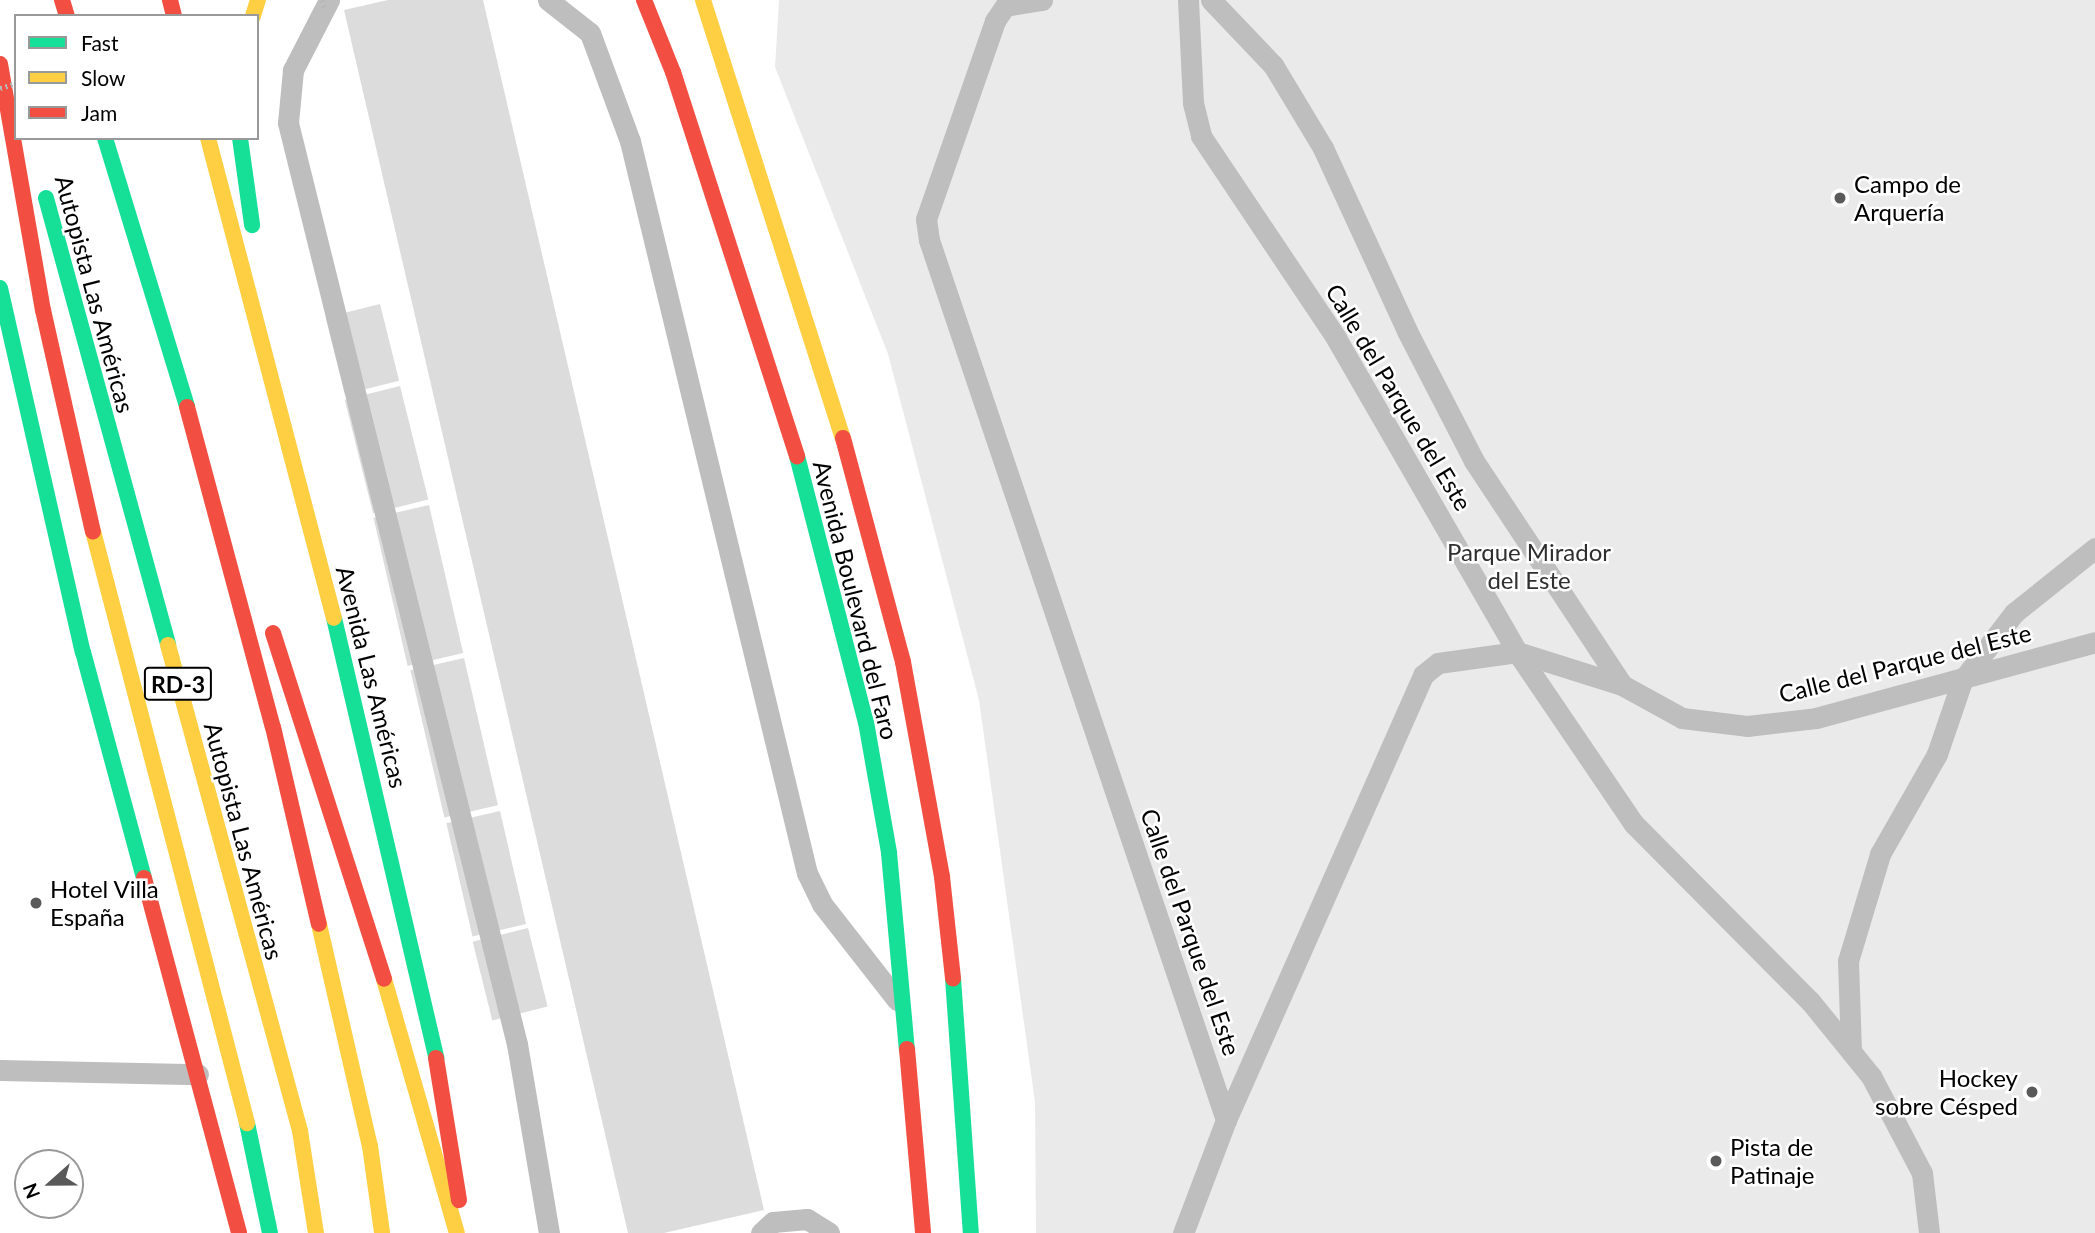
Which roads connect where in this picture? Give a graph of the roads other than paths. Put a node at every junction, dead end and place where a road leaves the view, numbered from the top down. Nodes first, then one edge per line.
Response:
1 (548, 0) edge
2 (636, 0) edge
3 (644, 0) edge
4 (703, 0) edge
5 (1042, 0) edge
6 (1188, 0) edge
7 (1211, 0) edge
8 (327, 5) edge
9 (726, 14) dead end
10 (3, 42) dead end
11 (0, 64) edge
12 (673, 72) junction
13 (14, 81) edge
14 (739, 109) junction
15 (106, 140) edge
16 (209, 140) edge
17 (240, 140) edge
18 (40, 178) dead end
19 (0, 288) edge
20 (273, 376) junction
21 (189, 414) junction
22 (233, 511) dead end
23 (2095, 548) edge
24 (266, 613) dead end
25 (2095, 642) edge
26 (1517, 652) junction
27 (1962, 681) junction
28 (1622, 685) junction
29 (905, 1010) junction
30 (1851, 1051) junction
31 (0, 1070) edge
32 (198, 1074) junction
33 (1227, 1120) junction
34 (239, 1233) edge
35 (270, 1233) edge
36 (316, 1233) edge
37 (382, 1233) edge
38 (457, 1233) edge
39 (464, 1233) edge
40 (550, 1233) edge
41 (761, 1233) edge
42 (829, 1233) edge
43 (923, 1233) edge
44 (971, 1233) edge
45 (1183, 1233) edge
46 (1929, 1233) edge

1 - 29 lane
2 - 12 main road
3 - 12 main road, Avenida Boulevard del Faro
4 - 14 main road, Avenida Boulevard del Faro
5 - 33 lane, Calle del Parque del Este
6 - 26 lane, Calle del Parque del Este
7 - 28 lane
8 - 40 lane
9 - 14 main road
10 - 13 main road
11 - 35 main road
12 - 29 main road, Avenida Boulevard del Faro
14 - 44 main road, Avenida Boulevard del Faro
15 - 21 main road, Autopista Las Américas
16 - 20 main road, Avenida Las Américas
17 - 20 main road
18 - 36 main road, Autopista Las Américas / RD-3
19 - 32 main road
20 - 39 main road, Avenida Las Américas
21 - 22 main road
21 - 37 main road, Autopista Las Américas
23 - 27 lane
24 - 38 main road
25 - 27 lane, Calle del Parque del Este
26 - 28 lane, Calle del Parque del Este
26 - 30 lane
26 - 33 lane
27 - 28 lane, Calle del Parque del Este
27 - 30 lane
29 - 43 main road, Avenida Boulevard del Faro
30 - 46 lane
31 - 32 lane
32 - 34 main road
33 - 45 lane
41 - 42 lane

